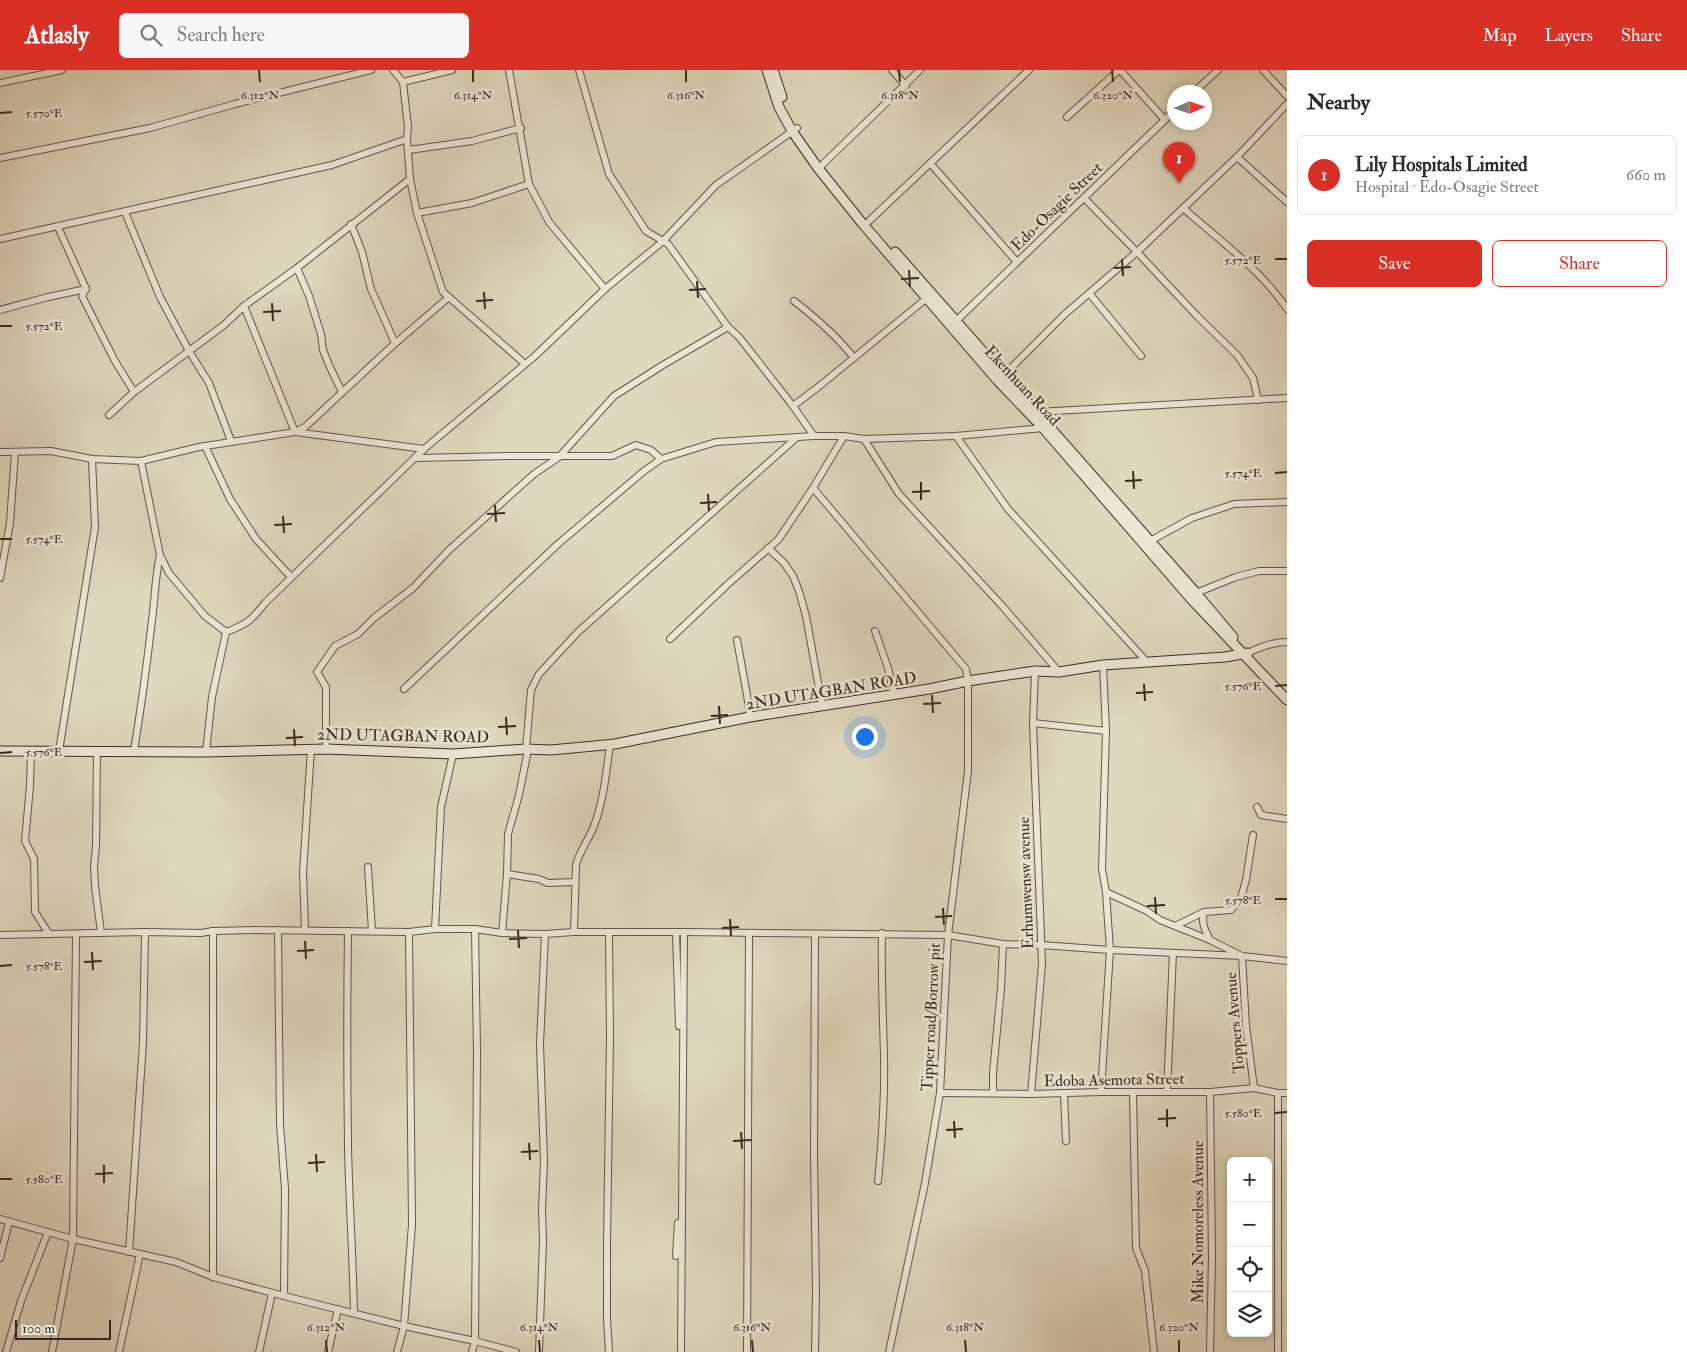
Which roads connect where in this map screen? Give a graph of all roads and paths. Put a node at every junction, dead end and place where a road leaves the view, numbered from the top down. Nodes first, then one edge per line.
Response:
1 (62, 70) edge
2 (371, 70) edge
3 (394, 70) edge
4 (452, 70) edge
5 (509, 70) edge
6 (579, 70) edge
7 (767, 70) edge
8 (774, 70) edge
9 (892, 70) edge
10 (920, 70) edge
11 (1029, 70) edge
12 (1120, 70) edge
13 (1218, 70) edge
14 (1263, 70) edge
15 (403, 82) junction
16 (0, 83) edge
17 (1202, 85) edge
18 (906, 86) dead end
19 (1287, 96) edge
20 (1287, 104) edge
21 (1067, 117) dead end
22 (1165, 120) joint
23 (521, 128) junction
24 (794, 129) junction
25 (407, 139) junction
26 (409, 150) junction
27 (1237, 157) junction
28 (0, 158) edge
29 (930, 163) junction
30 (822, 165) junction
31 (410, 179) junction
32 (530, 184) junction
33 (1084, 198) junction
34 (1287, 202) edge
35 (1183, 208) junction
36 (126, 212) junction
37 (417, 213) junction
38 (869, 221) junction
39 (351, 224) junction
40 (58, 227) junction
41 (0, 239) edge
42 (662, 242) junction
43 (1137, 252) junction
44 (1017, 262) junction
45 (297, 268) junction
46 (86, 289) junction
47 (605, 289) junction
48 (1089, 293) junction
49 (449, 297) junction
50 (927, 298) junction
51 (794, 301) dead end
52 (244, 306) junction
53 (1287, 309) edge
54 (0, 310) edge
55 (956, 320) junction
56 (728, 327) junction
57 (395, 343) junction
58 (189, 351) junction
59 (1141, 356) dead end
60 (854, 358) junction
61 (525, 364) junction
62 (1000, 378) junction
63 (134, 392) junction
64 (342, 392) junction
65 (1287, 398) edge
66 (1258, 400) junction
67 (793, 406) junction
68 (1037, 412) junction
69 (109, 415) dead end
70 (1043, 428) junction
71 (295, 432) junction
72 (814, 436) junction
73 (844, 436) junction
74 (956, 436) junction
75 (796, 438) junction
76 (864, 440) junction
77 (231, 441) junction
78 (205, 446) junction
79 (424, 449) junction
80 (0, 452) edge
81 (15, 452) junction
82 (559, 457) junction
83 (415, 458) junction
84 (92, 459) junction
85 (661, 459) junction
86 (141, 461) junction
87 (813, 488) junction
88 (1287, 502) edge
89 (1150, 542) junction
90 (768, 548) junction
91 (160, 555) junction
92 (1287, 571) edge
93 (291, 577) junction
94 (0, 578) edge
95 (1196, 593) junction
96 (875, 630) dead end
97 (226, 632) junction
98 (670, 639) dead end
99 (737, 640) dead end
100 (1287, 642) edge
101 (1245, 654) junction
102 (1146, 661) junction
103 (1102, 665) junction
104 (1035, 671) junction
105 (1059, 672) junction
106 (968, 681) junction
107 (404, 689) dead end
108 (1287, 693) edge
109 (894, 694) junction
110 (1287, 700) edge
111 (822, 705) junction
112 (750, 717) junction
113 (1033, 723) junction
114 (1106, 730) junction
115 (610, 745) junction
116 (311, 749) junction
117 (326, 749) junction
118 (59, 750) junction
119 (527, 750) junction
120 (0, 751) edge
121 (31, 751) junction
122 (97, 751) junction
123 (134, 751) junction
124 (206, 752) junction
125 (453, 754) junction
126 (1257, 807) dead end
127 (1287, 819) edge
128 (1253, 835) dead end
129 (368, 867) dead end
130 (507, 874) junction
131 (575, 882) junction
132 (1106, 892) junction
133 (1204, 912) junction
134 (1175, 926) junction
135 (434, 929) junction
136 (475, 929) junction
137 (278, 930) junction
138 (305, 930) junction
139 (213, 931) junction
140 (348, 931) junction
141 (372, 931) junction
142 (145, 932) junction
143 (409, 932) junction
144 (574, 932) junction
145 (676, 932) junction
146 (684, 932) junction
147 (101, 933) junction
148 (502, 933) junction
149 (609, 933) junction
150 (49, 934) junction
151 (76, 934) junction
152 (544, 934) junction
153 (749, 934) junction
154 (815, 934) junction
155 (882, 934) junction
156 (0, 935) edge
157 (948, 935) junction
158 (1210, 940) junction
159 (1003, 944) junction
160 (1042, 945) junction
161 (1110, 950) junction
162 (1173, 953) junction
163 (1242, 956) junction
164 (1287, 961) edge
165 (1254, 1088) junction
166 (940, 1092) junction
167 (1101, 1092) junction
168 (1133, 1092) junction
169 (1167, 1092) junction
170 (1210, 1092) junction
171 (993, 1093) junction
172 (1278, 1093) junction
173 (1287, 1093) edge
174 (1031, 1094) junction
175 (1064, 1094) junction
176 (1066, 1141) dead end
177 (878, 1181) dead end
178 (0, 1220) edge
179 (9, 1222) junction
180 (48, 1232) junction
181 (72, 1240) junction
182 (129, 1252) junction
183 (140, 1254) junction
184 (676, 1256) dead end
185 (747, 1256) dead end
186 (0, 1258) edge
187 (213, 1277) junction
188 (272, 1293) junction
189 (284, 1296) junction
190 (338, 1309) junction
191 (354, 1313) junction
192 (404, 1326) junction
193 (475, 1341) junction
194 (6, 1352) edge
195 (52, 1352) edge
196 (119, 1352) edge
197 (259, 1352) edge
198 (328, 1352) edge
199 (397, 1352) edge
200 (472, 1352) edge
201 (516, 1352) edge
202 (539, 1352) edge
203 (609, 1352) edge
204 (681, 1352) edge
205 (746, 1352) edge
206 (815, 1352) edge
207 (889, 1352) edge
208 (1154, 1352) edge
209 (1210, 1352) edge
210 (1278, 1352) edge

1 - 16 street
2 - 28 street
3 - 15 street
4 - 15 street
5 - 23 street
6 - 42 street
7 - 24 main road, Ekenhuan Road
8 - 24 main road, Ekenhuan Road
9 - 18 street
10 - 30 street
11 - 29 street
12 - 21 street
12 - 22 street
13 - 17 street
14 - 19 street
15 - 25 street
20 - 27 street
22 - 33 street, Edo-Osagie Street
23 - 26 street
23 - 32 street
24 - 30 main road, Ekenhuan Road
24 - 42 street
24 - 50 main road, Ekenhuan Road
25 - 26 street
25 - 36 street
26 - 31 street
27 - 34 street
27 - 35 street
29 - 38 street
29 - 44 street
30 - 38 main road, Ekenhuan Road
31 - 37 street
31 - 39 street
32 - 37 street
32 - 47 street
33 - 43 street
33 - 44 street, Edo-Osagie Street
35 - 43 street
35 - 53 street
36 - 40 street
36 - 58 street
37 - 49 street
38 - 55 main road, Ekenhuan Road
39 - 45 street
39 - 57 street
40 - 41 street
40 - 46 street
42 - 47 street
42 - 56 street
43 - 48 street
43 - 66 street
44 - 55 street, Edo-Osagie Street
45 - 52 street
45 - 64 street
46 - 54 street
46 - 63 street
47 - 61 street
48 - 59 street
48 - 62 street
49 - 57 street
49 - 61 street
50 - 60 street
50 - 62 main road, Ekenhuan Road
51 - 60 street
52 - 58 street
52 - 71 street
55 - 62 main road, Ekenhuan Road
56 - 67 street
56 - 82 street
57 - 64 street
58 - 63 street
58 - 77 street
60 - 67 street
61 - 79 street
62 - 68 main road, Ekenhuan Road
62 - 70 main road, Ekenhuan Road
63 - 69 street
64 - 71 street
65 - 66 street
66 - 68 street
67 - 72 street
68 - 89 main road, Ekenhuan Road
70 - 74 street
70 - 101 main road, Ekenhuan Road
71 - 77 street
71 - 79 street
72 - 73 street
72 - 75 street
73 - 76 street
73 - 87 street
74 - 76 street
74 - 102 street
75 - 85 street
75 - 119 street
76 - 105 street
77 - 78 street
78 - 86 street
78 - 93 street
79 - 83 street
80 - 81 street
81 - 84 street
81 - 94 street
82 - 83 street
82 - 85 street
82 - 117 street
83 - 93 street
84 - 86 street
84 - 118 street
85 - 107 street
86 - 91 street
87 - 90 street
87 - 106 street
88 - 89 street
89 - 95 main road, Ekenhuan Road
90 - 98 street
90 - 111 street
91 - 97 street
91 - 123 street
92 - 95 street
93 - 97 street
95 - 101 main road, Ekenhuan Road
96 - 109 street
97 - 124 street
99 - 112 street
100 - 101 street
101 - 102 main road, 2ND UTAGBAN ROAD
101 - 108 main road, Ekenhuan Road
101 - 110 main road, Ekenhuan Road
102 - 103 main road, 2ND UTAGBAN ROAD
103 - 105 main road, 2ND UTAGBAN ROAD
103 - 114 street
104 - 105 main road, 2ND UTAGBAN ROAD
104 - 106 main road, 2ND UTAGBAN ROAD
104 - 113 street, Erhumwensw avenue
106 - 109 main road, 2ND UTAGBAN ROAD
106 - 157 street, Tipper road/Borrow pit
109 - 111 main road, 2ND UTAGBAN ROAD
111 - 112 main road, 2ND UTAGBAN ROAD
112 - 115 main road, 2ND UTAGBAN ROAD
113 - 114 street
113 - 160 street, Erhumwensw avenue
114 - 132 street
115 - 119 main road, 2ND UTAGBAN ROAD
115 - 131 street
116 - 117 main road, 2ND UTAGBAN ROAD
116 - 124 main road, 2ND UTAGBAN ROAD
116 - 138 street
117 - 125 main road, 2ND UTAGBAN ROAD
118 - 121 main road, 2ND UTAGBAN ROAD
118 - 122 main road, 2ND UTAGBAN ROAD
119 - 125 main road, 2ND UTAGBAN ROAD
119 - 130 street
120 - 121 main road, 2ND UTAGBAN ROAD
121 - 150 street
122 - 123 main road, 2ND UTAGBAN ROAD
122 - 147 street
123 - 124 main road, 2ND UTAGBAN ROAD
125 - 135 street
126 - 127 street
128 - 133 street
129 - 141 street
130 - 131 street
130 - 148 street
131 - 144 street
132 - 134 street
132 - 161 street
133 - 134 street
133 - 158 street
134 - 158 street
135 - 136 street
135 - 143 street
136 - 148 street
136 - 193 street
137 - 138 street
137 - 139 street
137 - 189 street
138 - 140 street
139 - 142 street
139 - 187 street
140 - 141 street
140 - 191 street
141 - 143 street
142 - 147 street
142 - 182 street
143 - 192 street
144 - 149 street
144 - 152 street
145 - 146 street
145 - 149 street
145 - 184 street
146 - 153 street
146 - 204 street
147 - 151 street
148 - 152 street
149 - 203 street
150 - 151 street
150 - 156 street
151 - 181 street
152 - 202 street
153 - 154 street
153 - 185 street
153 - 205 street
154 - 155 street
154 - 206 street
155 - 157 street
155 - 177 street
157 - 159 street
157 - 166 street, Tipper road/Borrow pit
158 - 163 street
159 - 160 street
159 - 171 street
160 - 161 street
160 - 174 street, Erhumwensw avenue
161 - 162 street
161 - 167 street
162 - 163 street
162 - 169 street
163 - 164 street
163 - 165 street, Toppers Avenue
165 - 170 street, Edoba Asemota Street
165 - 172 street, Edoba Asemota Street
166 - 171 street, Edoba Asemota Street
166 - 207 street, Tipper road/Borrow pit
167 - 168 street, Edoba Asemota Street
167 - 175 street, Edoba Asemota Street
168 - 169 street, Edoba Asemota Street
168 - 208 street
169 - 170 street, Edoba Asemota Street
170 - 209 street, Mike Nomoreless Avenue
171 - 174 street, Edoba Asemota Street
172 - 173 street, Edoba Asemota Street
172 - 210 street
174 - 175 street, Edoba Asemota Street
175 - 176 street
178 - 179 street
179 - 180 street
179 - 186 street
180 - 181 street
180 - 194 street
181 - 182 street
181 - 195 street
182 - 183 street
183 - 187 street
183 - 196 street
187 - 188 street
188 - 189 street
188 - 197 street
189 - 190 street
190 - 191 street
190 - 198 street
191 - 192 street
192 - 193 street
192 - 199 street
193 - 200 street
193 - 201 street

